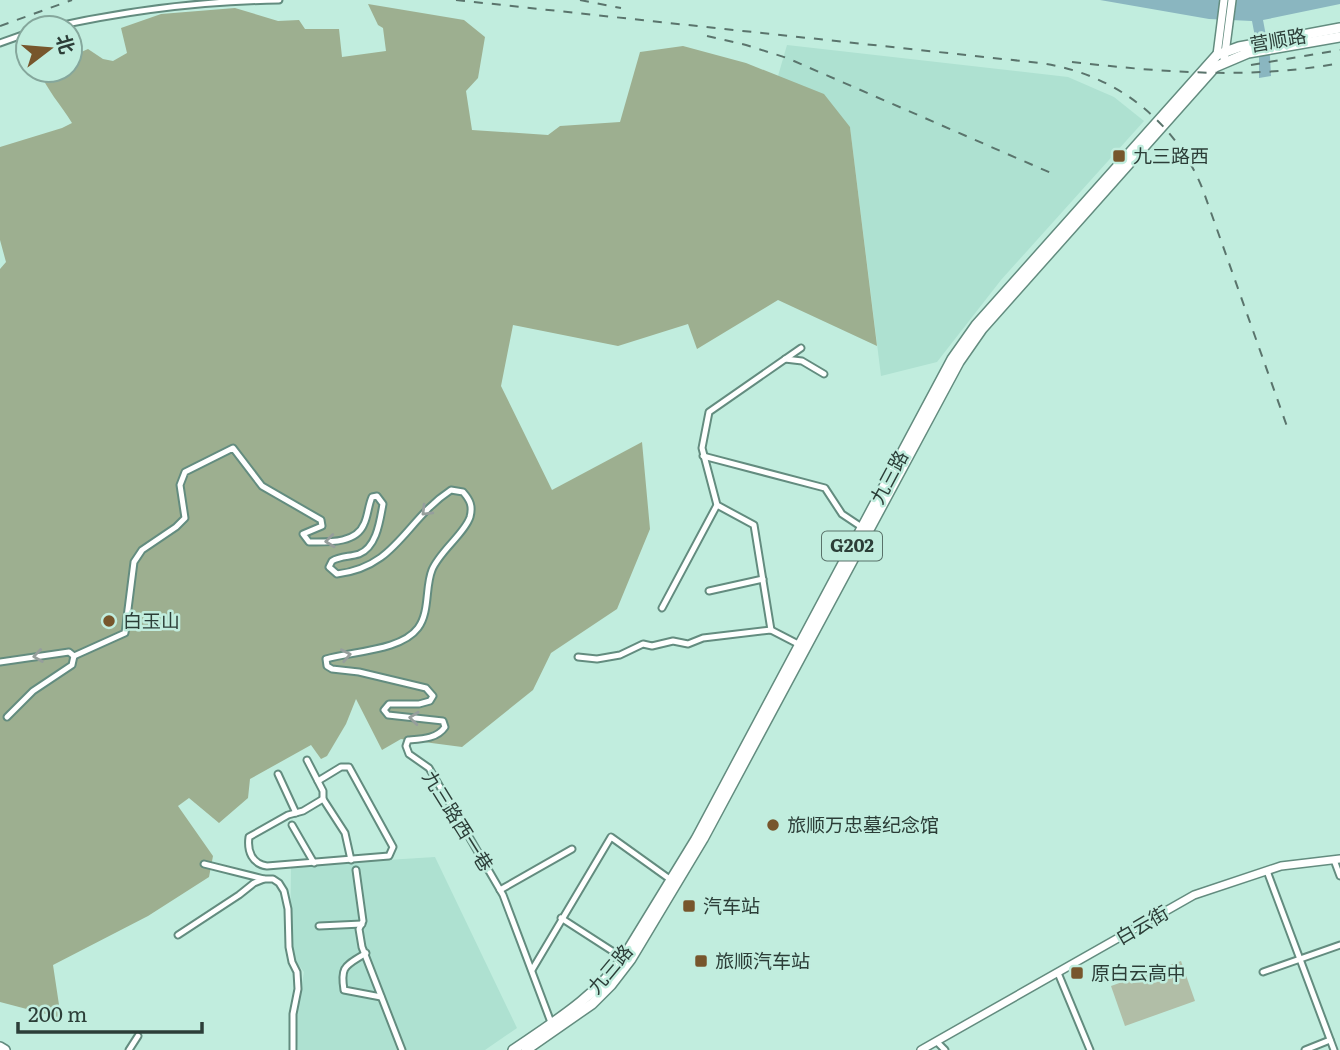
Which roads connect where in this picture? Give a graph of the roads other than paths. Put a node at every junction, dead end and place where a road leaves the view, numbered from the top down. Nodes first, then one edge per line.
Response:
1 (279, 0) edge
2 (1224, 0) edge
3 (1232, 0) edge
4 (84, 20) edge
5 (1225, 25) junction
6 (1340, 29) edge
7 (1340, 37) edge
8 (1269, 45) junction
9 (1222, 56) junction
10 (801, 348) dead end
11 (785, 359) junction
12 (824, 374) dead end
13 (703, 456) junction
14 (717, 505) junction
15 (865, 529) junction
16 (762, 579) junction
17 (709, 591) dead end
18 (662, 608) dead end
19 (771, 630) junction
20 (803, 646) junction
21 (74, 656) junction
22 (578, 657) dead end
23 (0, 662) edge
24 (7, 717) dead end
25 (307, 760) dead end
26 (278, 774) dead end
27 (318, 781) junction
28 (323, 799) junction
29 (296, 813) junction
30 (292, 825) dead end
31 (572, 849) dead end
32 (351, 860) junction
33 (1337, 860) edge
34 (314, 863) junction
35 (204, 864) dead end
36 (260, 865) junction
37 (356, 870) dead end
38 (1267, 871) junction
39 (1340, 876) edge
40 (254, 877) junction
41 (264, 879) junction
42 (671, 880) junction
43 (500, 890) junction
44 (561, 918) junction
45 (362, 924) junction
46 (319, 926) dead end
47 (178, 935) dead end
48 (1340, 945) edge
49 (366, 953) junction
50 (623, 958) junction
51 (1300, 959) junction
52 (532, 970) junction
53 (1263, 972) dead end
54 (1058, 973) junction
55 (381, 997) junction
56 (553, 1028) junction
57 (138, 1036) dead end
58 (1330, 1040) junction
59 (937, 1042) junction
60 (0, 1047) edge
61 (5, 1050) edge
62 (129, 1050) edge
63 (293, 1050) edge
64 (402, 1050) edge
65 (513, 1050) edge
66 (526, 1050) edge
67 (921, 1050) edge
68 (945, 1050) edge
69 (1090, 1050) edge
70 (1305, 1050) edge
71 (1334, 1050) edge

1 - 4 street
2 - 5 main road
3 - 5 main road
5 - 9 main road
6 - 8 highway, 营顺路 / G202
7 - 8 highway, 营顺路 / G202
8 - 9 highway, 营顺路 / G202
9 - 15 highway, 九三路 / G202
10 - 11 street
11 - 12 street
11 - 13 street
13 - 14 street
13 - 15 street
14 - 16 street
14 - 18 street
15 - 20 highway, 九三路 / G202
16 - 17 street
16 - 19 street
19 - 20 street
19 - 22 street
20 - 42 highway, 九三路 / G202
20 - 56 highway, 九三路 / G202
21 -> 23 street
21 - 24 street
43 -> 21 street, 九三路西一巷
25 - 27 street
26 - 29 street
27 - 28 street
27 - 32 street
28 - 29 street
28 - 32 street
29 - 36 street
30 - 34 street
31 - 43 street
32 - 34 street
33 - 38 main road, 白云街
33 - 39 street
34 - 36 street
35 - 40 street
36 - 40 street
37 - 45 street
38 - 51 street
38 - 54 main road, 白云街
40 - 41 street
41 - 47 street
41 - 63 street
42 - 44 street
42 - 50 highway, 九三路 / G202
43 - 52 street, 九三路西一巷
44 - 50 street
44 - 52 street
45 - 46 street
45 - 49 street
48 - 51 street
49 - 55 street
49 - 55 street
50 - 56 highway, 九三路 / G202
51 - 53 street
51 - 58 street
52 - 56 street, 九三路西一巷
54 - 59 main road, 白云街
54 - 69 street
55 - 64 street
56 - 65 highway, 九三路 / G202
56 - 66 highway, 九三路 / G202
57 - 62 street
58 - 70 street
58 - 71 street
59 - 67 main road, 白云街
59 - 68 street
60 - 61 highway

